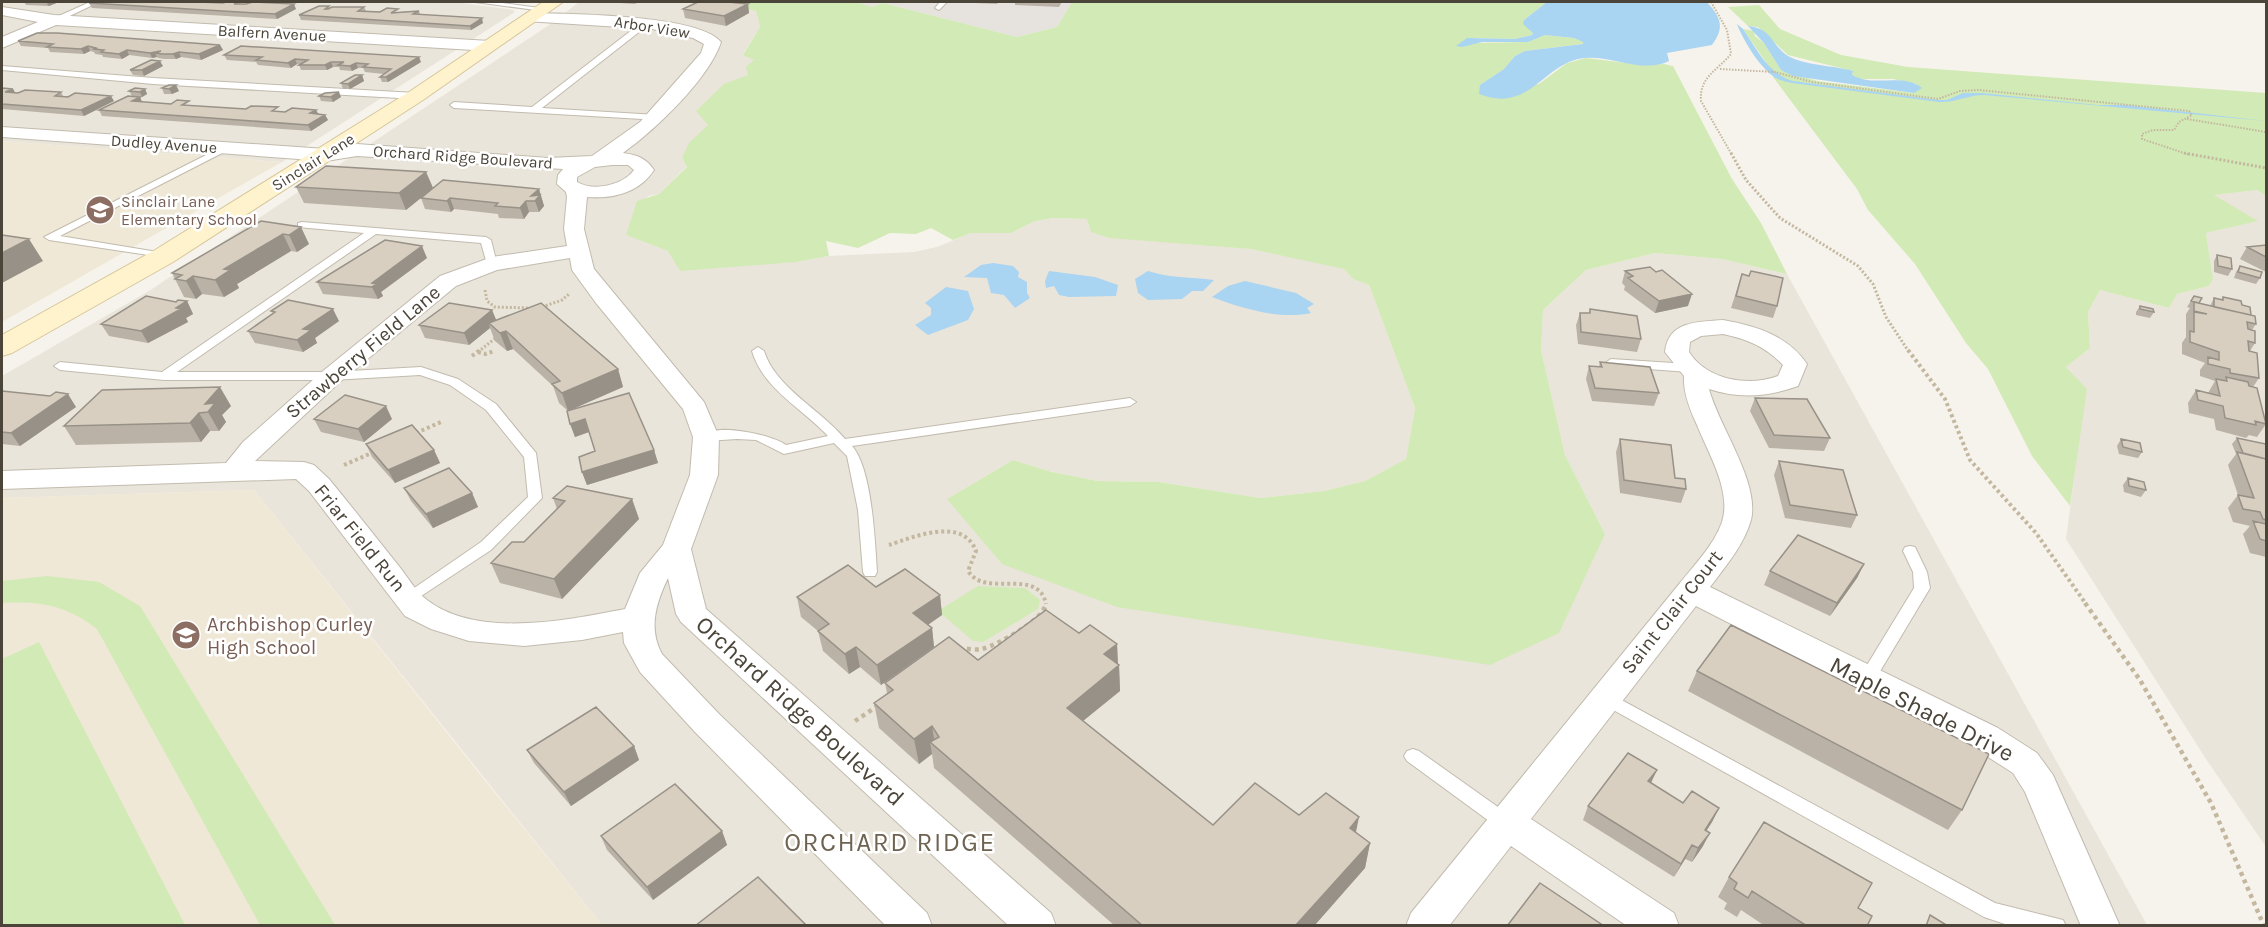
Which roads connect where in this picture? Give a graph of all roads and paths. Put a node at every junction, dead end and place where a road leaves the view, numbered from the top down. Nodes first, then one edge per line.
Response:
1 (95, 2) edge
2 (479, 2) edge
3 (1711, 2) edge
4 (542, 9) edge
5 (2, 11) edge
6 (54, 20) junction
7 (644, 25) junction
8 (2, 43) edge
9 (490, 46) junction
10 (2, 68) edge
11 (1719, 69) junction
12 (416, 96) junction
13 (454, 105) dead end
14 (534, 110) junction
15 (657, 118) junction
16 (2187, 118) junction
17 (2, 132) edge
18 (2266, 132) edge
19 (225, 149) junction
20 (326, 155) junction
21 (596, 161) junction
22 (642, 165) junction
23 (2266, 168) edge
24 (629, 184) junction
25 (570, 185) junction
26 (302, 225) edge
27 (374, 231) junction
28 (579, 250) junction
29 (164, 256) junction
30 (489, 275) junction
31 (569, 294) dead end
32 (534, 308) junction
33 (524, 315) edge
34 (506, 330) edge
35 (2, 347) edge
36 (494, 351) edge
37 (758, 351) dead end
38 (477, 352) junction
39 (472, 356) dead end
40 (1611, 363) edge
41 (60, 366) dead end
42 (1693, 370) joint
43 (164, 376) junction
44 (332, 376) junction
45 (1130, 402) dead end
46 (441, 422) dead end
47 (409, 436) edge
48 (706, 437) junction
49 (840, 441) junction
50 (376, 451) edge
51 (344, 465) dead end
52 (234, 469) junction
53 (2, 480) edge
54 (676, 549) junction
55 (868, 549) junction
56 (1910, 551) dead end
57 (870, 572) dead end
58 (1691, 591) junction
59 (409, 599) junction
60 (638, 618) junction
61 (954, 654) edge
62 (1867, 679) junction
63 (1605, 697) junction
64 (885, 701) edge
65 (831, 739) junction
66 (1413, 756) dead end
67 (1508, 823) junction
68 (913, 926) edge
69 (1037, 926) edge
70 (1425, 926) edge
71 (1660, 926) edge
72 (2056, 926) edge
73 (2101, 926) edge
74 (2264, 926) edge

1 - 6 lane
2 - 4 lane
3 - 11 path
4 - 7 street, Arbor View
4 - 9 main road, Sinclair Lane
5 - 6 street, Balfern Avenue
6 - 8 street
6 - 9 street, Balfern Avenue
7 - 14 lane
7 - 15 street, Arbor View
9 - 12 main road, Sinclair Lane
10 - 12 lane
11 - 16 path
11 - 74 path
12 - 20 main road, Sinclair Lane
13 - 14 lane
14 - 15 lane
15 - 21 street, Arbor View
15 - 22 street, Arbor View
16 - 18 path
16 - 23 path
17 - 19 street, Dudley Avenue
19 - 20 street, Dudley Avenue
19 - 29 lane
20 - 21 street, Orchard Ridge Boulevard
20 - 25 street, Orchard Ridge Boulevard
20 - 29 main road, Sinclair Lane
21 - 22 street, Orchard Ridge Boulevard
21 - 25 street, Orchard Ridge Boulevard
22 - 24 street
24 - 25 street, Orchard Ridge Boulevard
24 - 28 street
25 - 28 street, Orchard Ridge Boulevard
26 - 27 lane
27 - 30 lane
27 - 43 lane
28 - 30 street, Strawberry Field Lane
28 - 48 street, Orchard Ridge Boulevard
29 - 35 main road, Sinclair Lane
30 - 32 path
30 - 44 street, Strawberry Field Lane
31 - 32 path
32 - 33 path
34 - 38 path
36 - 38 path
37 - 49 lane
38 - 39 path
40 - 42 lane
41 - 43 lane
42 - 58 street, Saint Clair Court
43 - 44 lane
44 - 52 street, Strawberry Field Lane
44 - 59 lane
45 - 49 lane
46 - 47 path
48 - 49 lane
48 - 54 street, Orchard Ridge Boulevard
49 - 55 lane
50 - 51 path
52 - 53 street, Friar Field Run
52 - 59 street, Friar Field Run
54 - 60 street, Orchard Ridge Boulevard
54 - 65 street, Orchard Ridge Boulevard
55 - 57 lane
55 - 61 path
56 - 62 lane
58 - 62 street, Maple Shade Drive
58 - 63 street, Saint Clair Court
59 - 60 street, Friar Field Run
60 - 68 street, Orchard Ridge Boulevard
62 - 73 street, Maple Shade Drive
63 - 67 street, Saint Clair Court
63 - 72 lane
64 - 65 path
65 - 69 street, Orchard Ridge Boulevard
66 - 67 lane
67 - 70 street, Saint Clair Court
67 - 71 street

